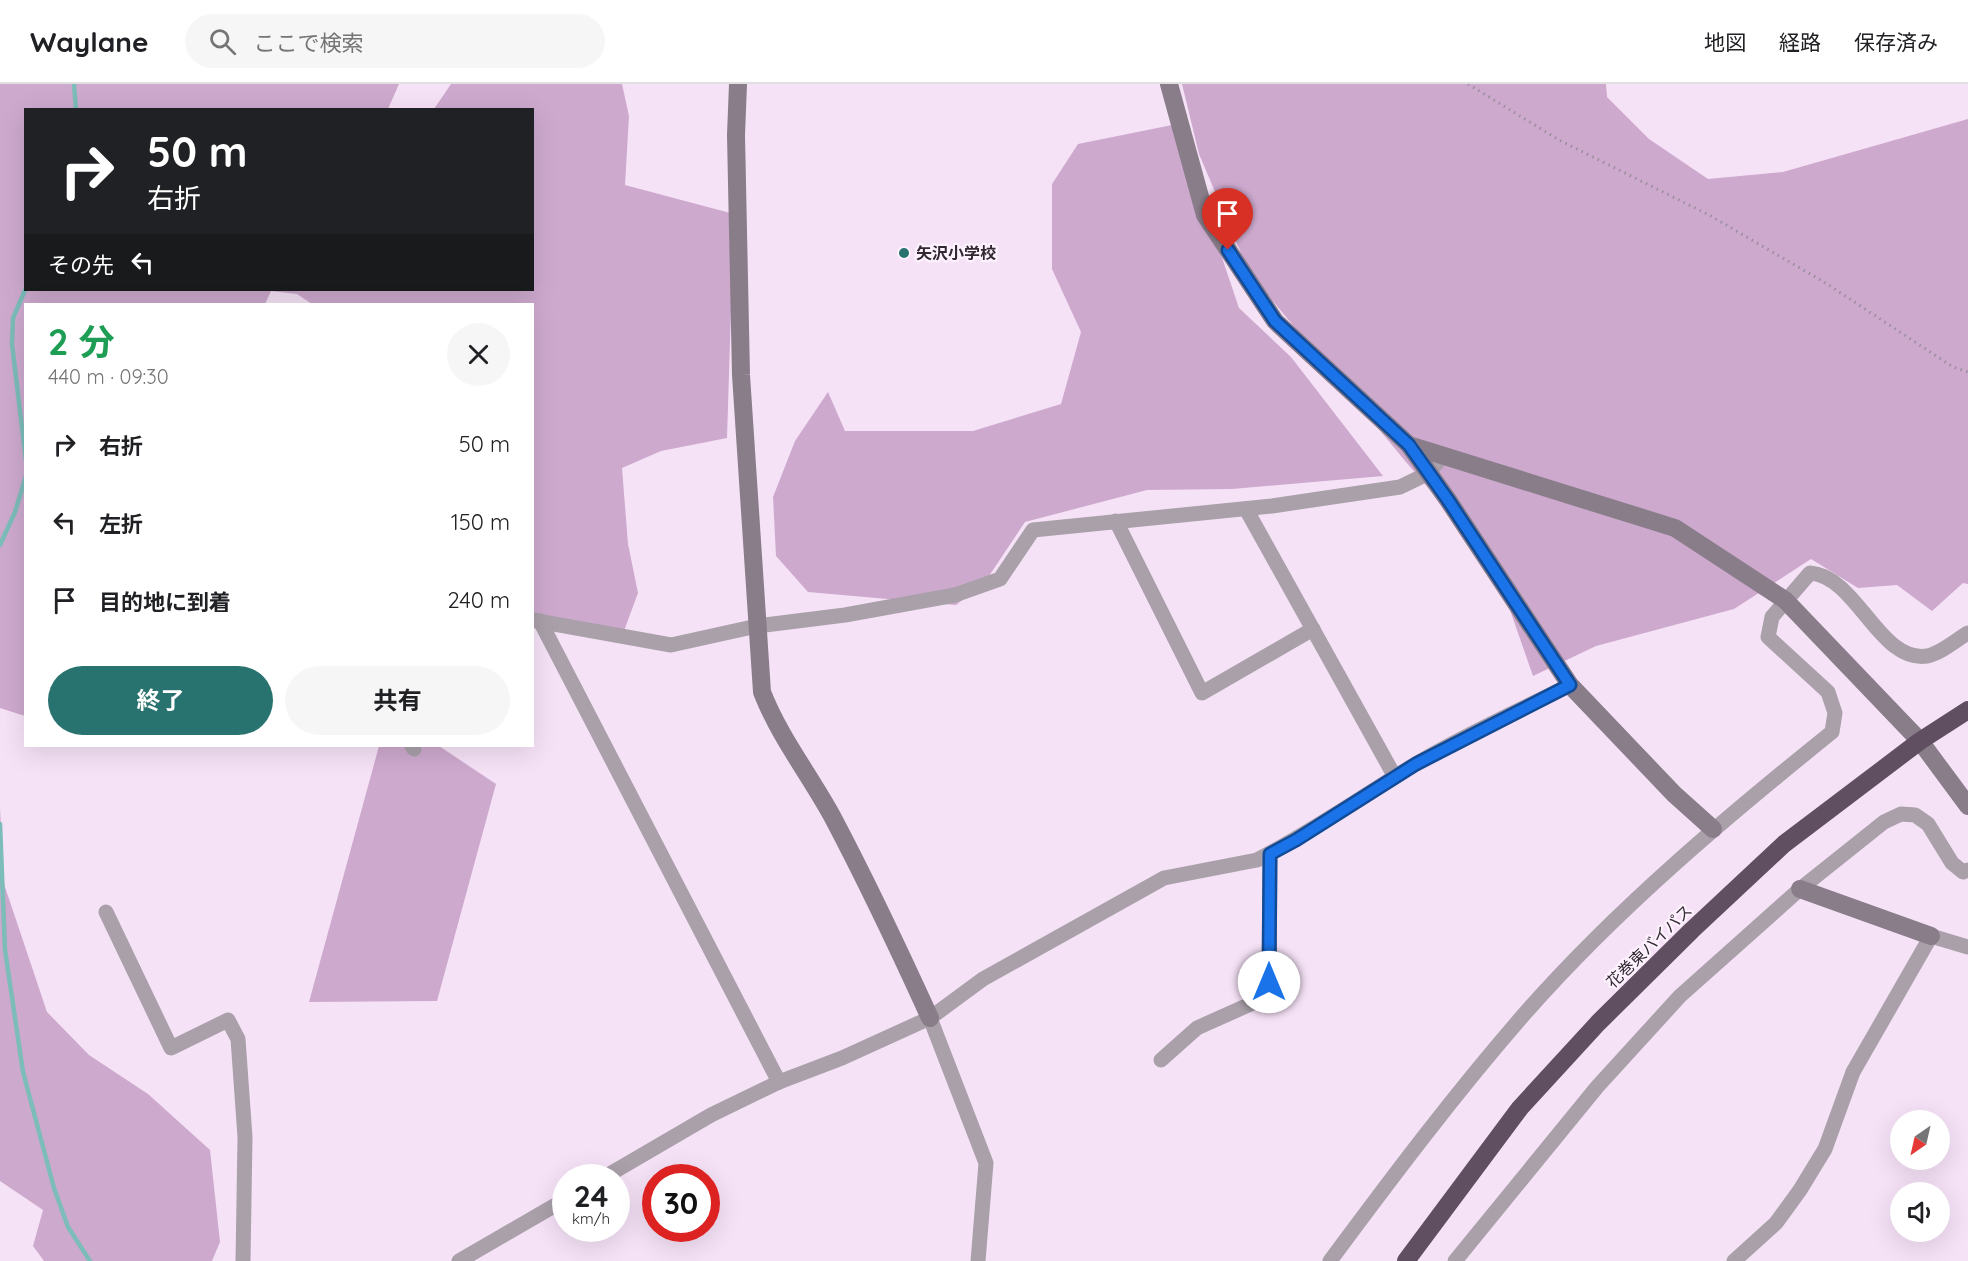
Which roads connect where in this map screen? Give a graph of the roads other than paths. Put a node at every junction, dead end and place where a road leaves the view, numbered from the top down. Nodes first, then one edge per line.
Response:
1 (738, 84) edge
2 (1169, 84) edge
3 (1409, 445) junction
4 (1443, 455) junction
5 (1429, 473) junction
6 (1246, 508) junction
7 (1116, 521) junction
8 (1785, 600) junction
9 (536, 621) edge
10 (757, 626) junction
11 (1313, 629) junction
12 (1968, 633) edge
13 (1570, 685) junction
14 (1968, 710) edge
15 (1920, 741) junction
16 (1395, 777) junction
17 (1968, 806) edge
18 (1713, 829) junction
19 (1270, 854) junction
20 (1968, 870) edge
21 (1800, 889) junction
22 (106, 912) dead end
23 (1931, 936) junction
24 (1968, 947) edge
25 (930, 1018) junction
26 (1161, 1060) dead end
27 (779, 1082) junction
28 (627, 1164) edge
29 (552, 1207) edge
30 (243, 1261) edge
31 (459, 1261) edge
32 (978, 1261) edge
33 (1330, 1261) edge
34 (1407, 1261) edge
35 (1455, 1261) edge
36 (1734, 1261) edge

1 - 10 street
2 - 3 street
3 - 4 street
3 - 5 street
4 - 5 street
4 - 8 street
5 - 6 street
5 - 13 street
6 - 7 street
6 - 11 street
7 - 10 street
7 - 11 street
8 - 12 street
8 - 15 street
8 - 18 street
9 - 10 street
9 - 27 street
10 - 25 street
11 - 16 street
13 - 16 street
13 - 18 street
14 - 15 highway, 花巻東バイパス
15 - 17 street
15 - 34 highway, 花巻東バイパス
16 - 19 street
18 - 33 street
19 - 25 street
19 - 26 street
20 - 21 street
21 - 23 street
21 - 35 street
22 - 30 street
23 - 24 street
23 - 36 street
25 - 27 street
25 - 32 street
27 - 28 street
29 - 31 street

